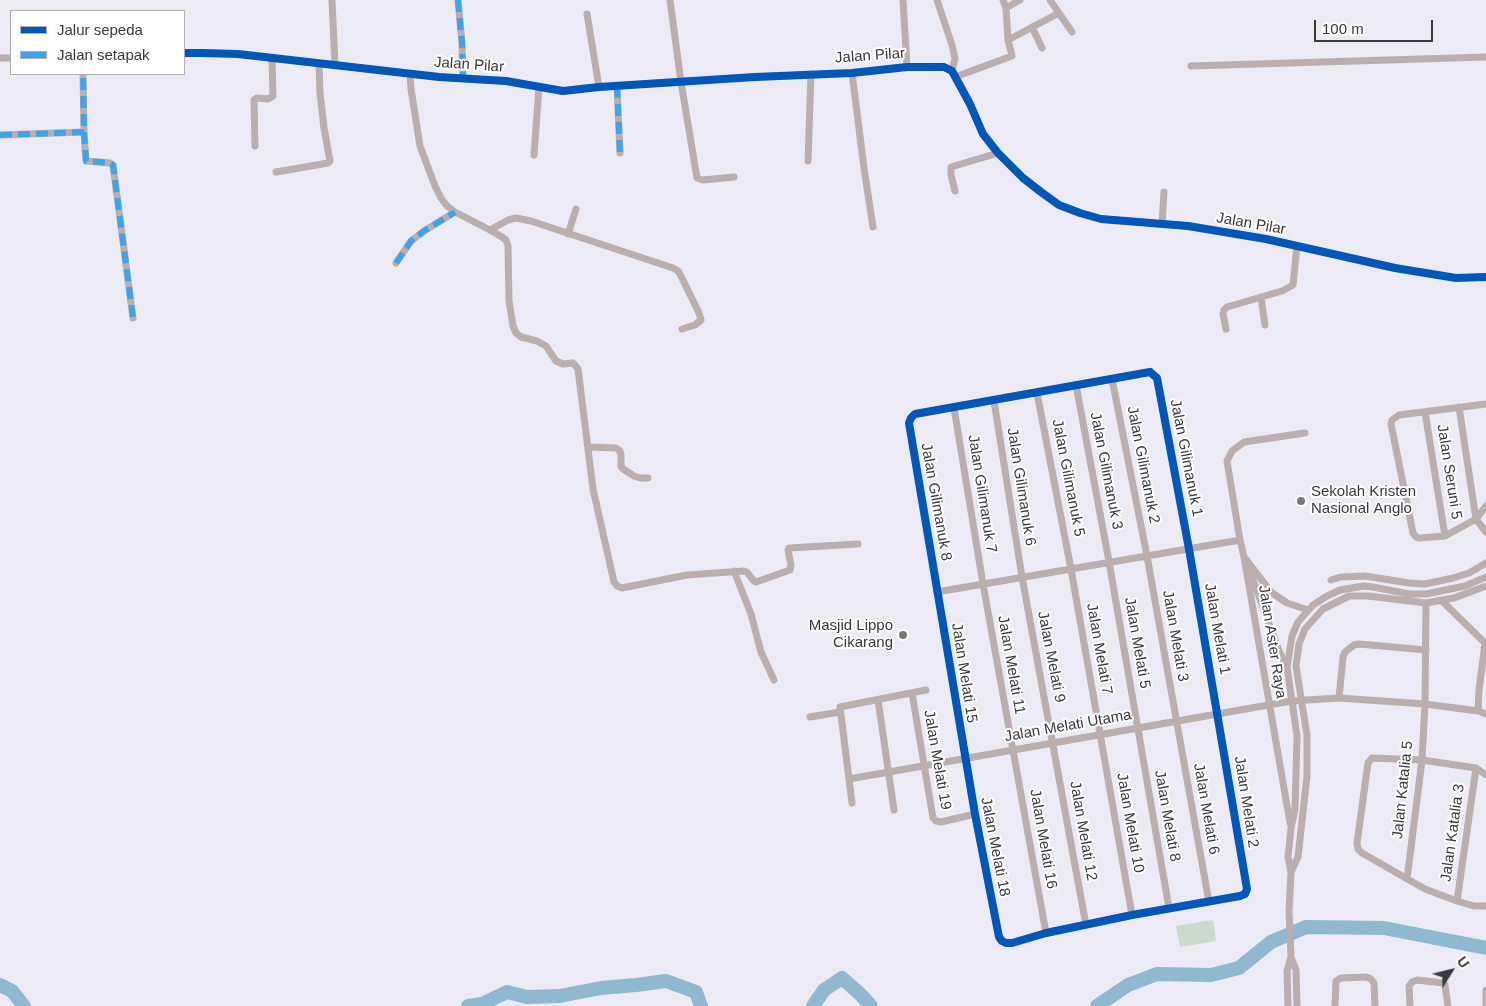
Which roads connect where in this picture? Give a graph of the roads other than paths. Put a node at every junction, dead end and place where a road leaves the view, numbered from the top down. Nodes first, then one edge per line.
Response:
1 (332, 0) edge
2 (458, 0) edge
3 (670, 0) edge
4 (903, 0) edge
5 (937, 0) edge
6 (1004, 0) edge
7 (1050, 0) edge
8 (1016, 1) edge
9 (1006, 8) junction
10 (1059, 13) junction
11 (587, 14) dead end
12 (1032, 27) junction
13 (1072, 32) dead end
14 (1008, 40) junction
15 (1042, 48) dead end
16 (185, 53) edge
17 (1486, 57) edge
18 (272, 59) junction
19 (319, 64) junction
20 (335, 64) junction
21 (1191, 66) dead end
22 (906, 67) junction
23 (852, 73) junction
24 (410, 74) junction
25 (811, 74) junction
26 (953, 74) junction
27 (83, 75) edge
28 (463, 78) junction
29 (681, 82) junction
30 (617, 86) junction
31 (539, 87) junction
32 (599, 87) junction
33 (84, 132) junction
34 (0, 135) edge
35 (255, 146) dead end
36 (620, 153) dead end
37 (998, 153) junction
38 (534, 155) dead end
39 (808, 161) dead end
40 (276, 172) dead end
41 (734, 177) dead end
42 (955, 190) dead end
43 (1164, 192) dead end
44 (576, 209) dead end
45 (455, 212) junction
46 (1162, 224) junction
47 (873, 227) dead end
48 (490, 230) junction
49 (568, 234) junction
50 (1297, 246) junction
51 (396, 263) dead end
52 (1486, 277) edge
53 (1261, 297) junction
54 (133, 318) dead end
55 (1266, 325) dead end
56 (682, 329) dead end
57 (1226, 329) dead end
58 (1112, 379) junction
59 (1076, 385) junction
60 (1037, 393) junction
61 (994, 400) junction
62 (1486, 404) edge
63 (1459, 407) junction
64 (954, 408) junction
65 (1425, 412) junction
66 (1305, 433) dead end
67 (588, 447) junction
68 (648, 478) dead end
69 (1486, 506) edge
70 (1476, 519) junction
71 (1486, 532) edge
72 (1445, 536) junction
73 (1240, 540) junction
74 (858, 544) dead end
75 (1189, 549) junction
76 (1146, 556) junction
77 (1244, 557) junction
78 (1109, 562) junction
79 (1486, 563) edge
80 (1071, 569) junction
81 (734, 571) junction
82 (1486, 576) edge
83 (1022, 577) junction
84 (983, 584) junction
85 (1425, 584) junction
86 (1486, 586) edge
87 (1340, 590) junction
88 (937, 592) junction
89 (1426, 594) junction
90 (1442, 601) junction
91 (1426, 603) junction
92 (1308, 610) junction
93 (1486, 643) edge
94 (1426, 650) junction
95 (1287, 667) junction
96 (774, 680) dead end
97 (926, 690) dead end
98 (1479, 690) junction
99 (912, 693) junction
100 (1339, 698) junction
101 (1486, 699) edge
102 (878, 700) junction
103 (1291, 701) junction
104 (1302, 701) junction
105 (1269, 704) junction
106 (1425, 704) junction
107 (840, 709) junction
108 (1478, 711) junction
109 (1218, 714) junction
110 (1486, 714) edge
111 (810, 717) dead end
112 (1177, 721) junction
113 (1138, 728) junction
114 (1100, 734) junction
115 (1052, 742) junction
116 (1012, 750) junction
117 (964, 759) junction
118 (1422, 760) junction
119 (924, 765) junction
120 (1476, 768) junction
121 (888, 772) junction
122 (1486, 776) edge
123 (849, 779) junction
124 (852, 803) dead end
125 (894, 810) dead end
126 (975, 814) junction
127 (1291, 828) junction
128 (1291, 872) junction
129 (1407, 879) junction
130 (1209, 902) junction
131 (1456, 902) junction
132 (1486, 906) edge
133 (1169, 908) junction
134 (1132, 916) junction
135 (1086, 925) junction
136 (1046, 933) junction
137 (1291, 957) junction
138 (1486, 990) edge
139 (1288, 1005) edge
140 (1297, 1005) edge
141 (1336, 1006) edge
142 (1375, 1006) edge
143 (1410, 1006) edge
144 (1448, 1006) edge
145 (1486, 1006) edge

1 - 20 street
2 - 28 street
3 - 29 street
4 - 22 street
5 - 26 street
6 - 9 street
7 - 10 street
8 - 9 street
9 - 14 street
10 - 12 street
10 - 13 street
11 - 32 street
12 - 14 street
12 - 15 street
14 - 26 street
16 - 18 street, Jalan Pilar
17 - 21 street
18 - 19 street, Jalan Pilar
18 - 35 street
19 - 20 street, Jalan Pilar
19 - 40 street
20 - 24 street, Jalan Pilar
22 - 23 street, Jalan Pilar
22 - 26 street, Jalan Pilar
23 - 25 street, Jalan Pilar
23 - 47 street
24 - 28 street, Jalan Pilar
24 - 45 street
25 - 29 street, Jalan Pilar
25 - 39 street
26 - 37 street, Jalan Pilar
27 - 33 street
28 - 31 street, Jalan Pilar
29 - 30 street, Jalan Pilar
29 - 41 street
30 - 32 street, Jalan Pilar
30 - 36 street
31 - 32 street, Jalan Pilar
31 - 38 street
33 - 34 street
33 - 54 street
37 - 42 street
37 - 46 street, Jalan Pilar
43 - 46 street
44 - 49 street
45 - 48 street
45 - 51 street
46 - 50 street, Jalan Pilar
48 - 49 street
48 - 67 street
49 - 56 street
50 - 52 street, Jalan Pilar
50 - 53 street
53 - 55 street
53 - 57 street
58 - 59 street
58 - 75 street, Jalan Gilimanuk 1
58 - 76 street, Jalan Gilimanuk 2
59 - 60 street
59 - 78 street, Jalan Gilimanuk 3
60 - 61 street
60 - 80 street, Jalan Gilimanuk 5
61 - 64 street
61 - 83 street, Jalan Gilimanuk 6
62 - 63 street
63 - 65 street
63 - 70 street
64 - 84 street, Jalan Gilimanuk 7
64 - 88 street, Jalan Gilimanuk 8
65 - 72 street, Jalan Seruni 5
65 - 72 street
66 - 73 street, Jalan Aster Raya
67 - 68 street
67 - 81 street
69 - 70 street
70 - 71 street
70 - 72 street
73 - 75 street
73 - 77 street, Jalan Aster Raya
74 - 81 street
75 - 76 street
75 - 109 street, Jalan Melati 1
76 - 78 street
76 - 112 street, Jalan Melati 3
77 - 92 street
77 - 95 street
77 - 105 street, Jalan Aster Raya
78 - 80 street
78 - 113 street, Jalan Melati 5
79 - 85 street
80 - 83 street
80 - 114 street, Jalan Melati 7
81 - 96 street
82 - 89 street
83 - 84 street
83 - 115 street, Jalan Melati 9
84 - 88 street
84 - 116 street, Jalan Melati 11
85 - 87 street
85 - 89 street
86 - 90 street, Jalan Aster Raya
87 - 89 street
87 - 92 street
88 - 117 street, Jalan Melati 15
90 - 91 street, Jalan Aster Raya
90 - 93 street
91 - 94 street, Jalan Katalia 5
91 - 104 street, Jalan Aster Raya
92 - 95 street
93 - 98 street
94 - 100 street
94 - 106 street, Jalan Katalia 5
95 - 103 street, Jalan Aster Raya
97 - 99 street
98 - 101 street
98 - 108 street
99 - 102 street
99 - 119 street, Jalan Melati 19
100 - 104 street, Jalan Melati Utama
100 - 106 street, Jalan Melati Utama
102 - 107 street
102 - 121 street
103 - 104 street, Jalan Melati Utama
103 - 105 street, Jalan Melati Utama
103 - 127 street, Jalan Aster Raya
104 - 128 street, Jalan Aster Raya
105 - 109 street, Jalan Melati Utama
105 - 127 street, Jalan Aster Raya
106 - 108 street, Jalan Melati Utama
106 - 118 street, Jalan Katalia 5
107 - 111 street
107 - 123 street
108 - 110 street, Jalan Melati Utama
109 - 112 street, Jalan Melati Utama
109 - 130 street, Jalan Melati 2
112 - 113 street, Jalan Melati Utama
112 - 130 street, Jalan Melati 6
113 - 114 street, Jalan Melati Utama
113 - 133 street, Jalan Melati 8
114 - 115 street, Jalan Melati Utama
114 - 134 street, Jalan Melati 10
115 - 116 street, Jalan Melati Utama
115 - 135 street, Jalan Melati 12
116 - 117 street, Jalan Melati Utama
116 - 136 street, Jalan Melati 16
117 - 119 street, Jalan Melati Utama
117 - 126 street, Jalan Melati 18
118 - 120 street
118 - 129 street, Jalan Katalia 5
118 - 129 street
119 - 121 street, Jalan Melati Utama
119 - 126 street, Jalan Melati 19
120 - 122 street
120 - 131 street, Jalan Katalia 3
121 - 123 street, Jalan Melati Utama
121 - 125 street
123 - 124 street
126 - 136 street, Jalan Melati 18
127 - 128 street, Jalan Aster Raya
128 - 137 street
129 - 131 street
130 - 133 street
131 - 132 street
133 - 134 street
134 - 135 street
135 - 136 street
137 - 139 street
137 - 140 street
138 - 145 street
139 - 140 street
141 - 142 street
143 - 144 street

